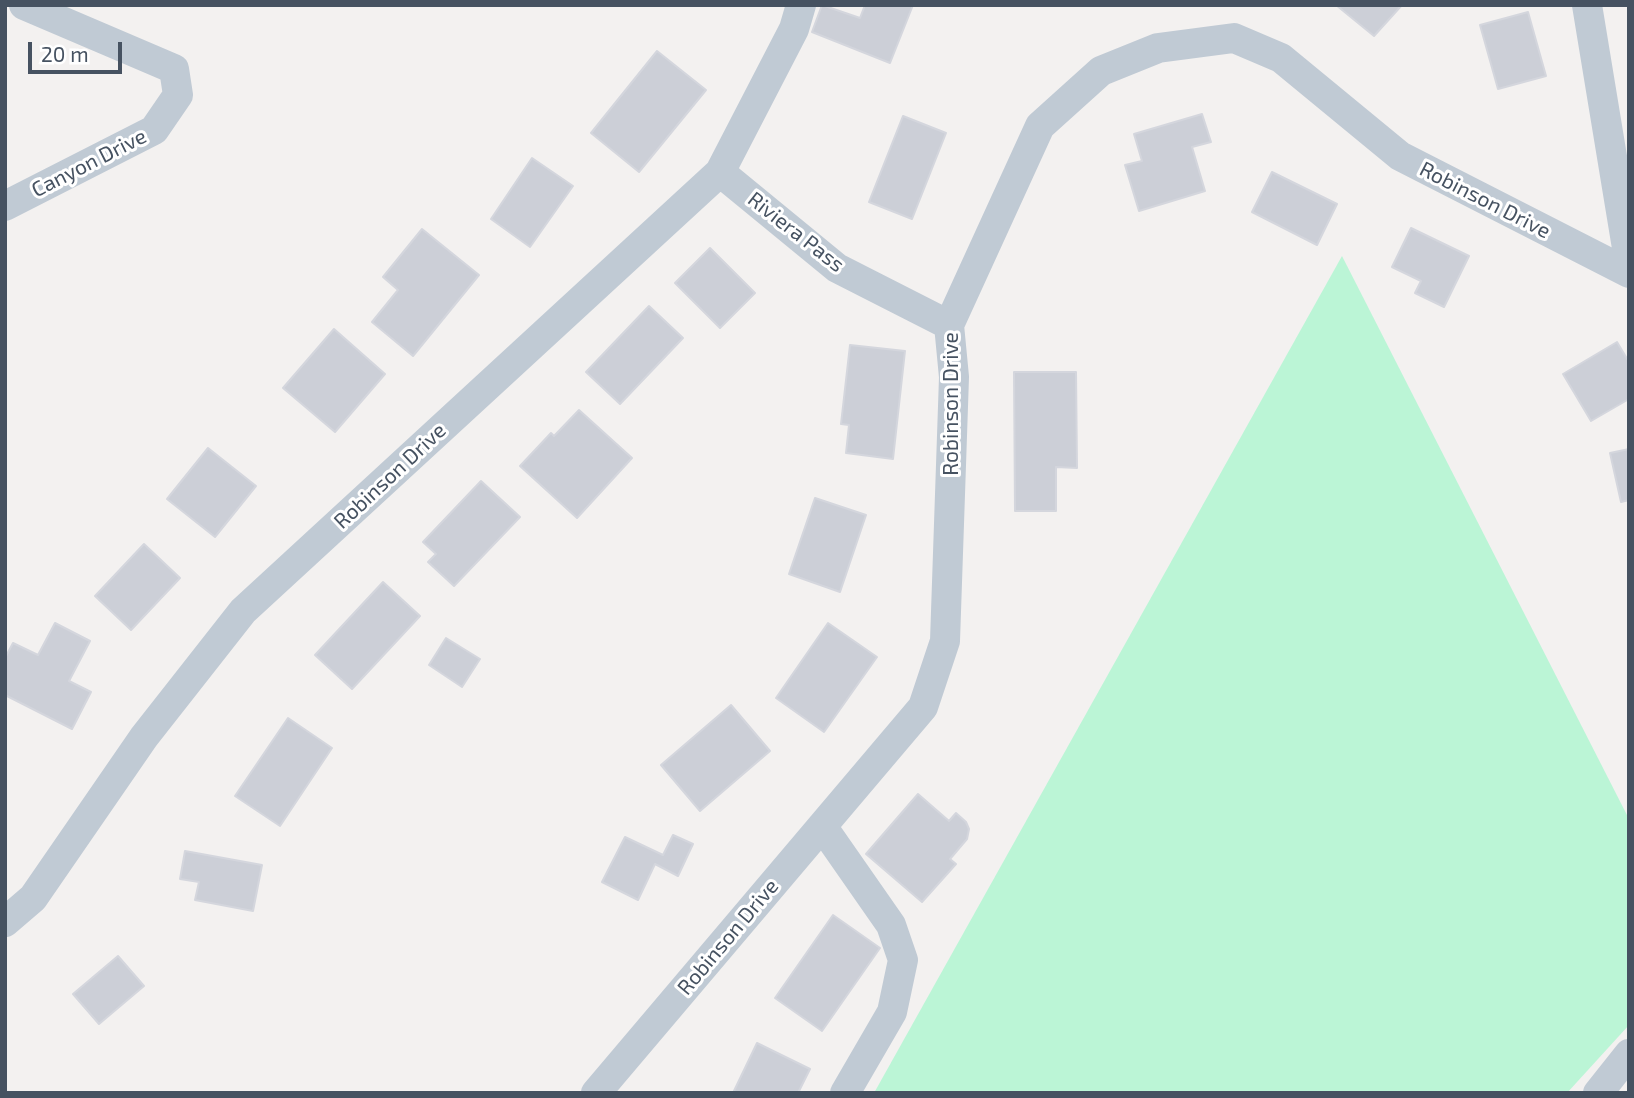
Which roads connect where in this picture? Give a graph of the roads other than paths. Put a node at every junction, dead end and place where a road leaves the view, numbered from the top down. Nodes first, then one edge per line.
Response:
1 (24, 5) edge
2 (800, 5) edge
3 (1587, 5) edge
4 (720, 172) junction
5 (5, 206) edge
6 (1629, 260) edge
7 (1629, 273) edge
8 (949, 326) junction
9 (822, 826) junction
10 (5, 922) edge
11 (1629, 1054) edge
12 (597, 1093) edge
13 (845, 1093) edge
14 (1598, 1093) edge

1 - 5 street, Canyon Drive
2 - 4 street, Robinson Drive
3 - 6 street
4 - 8 street, Riviera Pass
4 - 10 street, Robinson Drive
7 - 8 street, Robinson Drive
8 - 9 street, Robinson Drive
9 - 12 street, Robinson Drive
9 - 13 street
11 - 14 street

